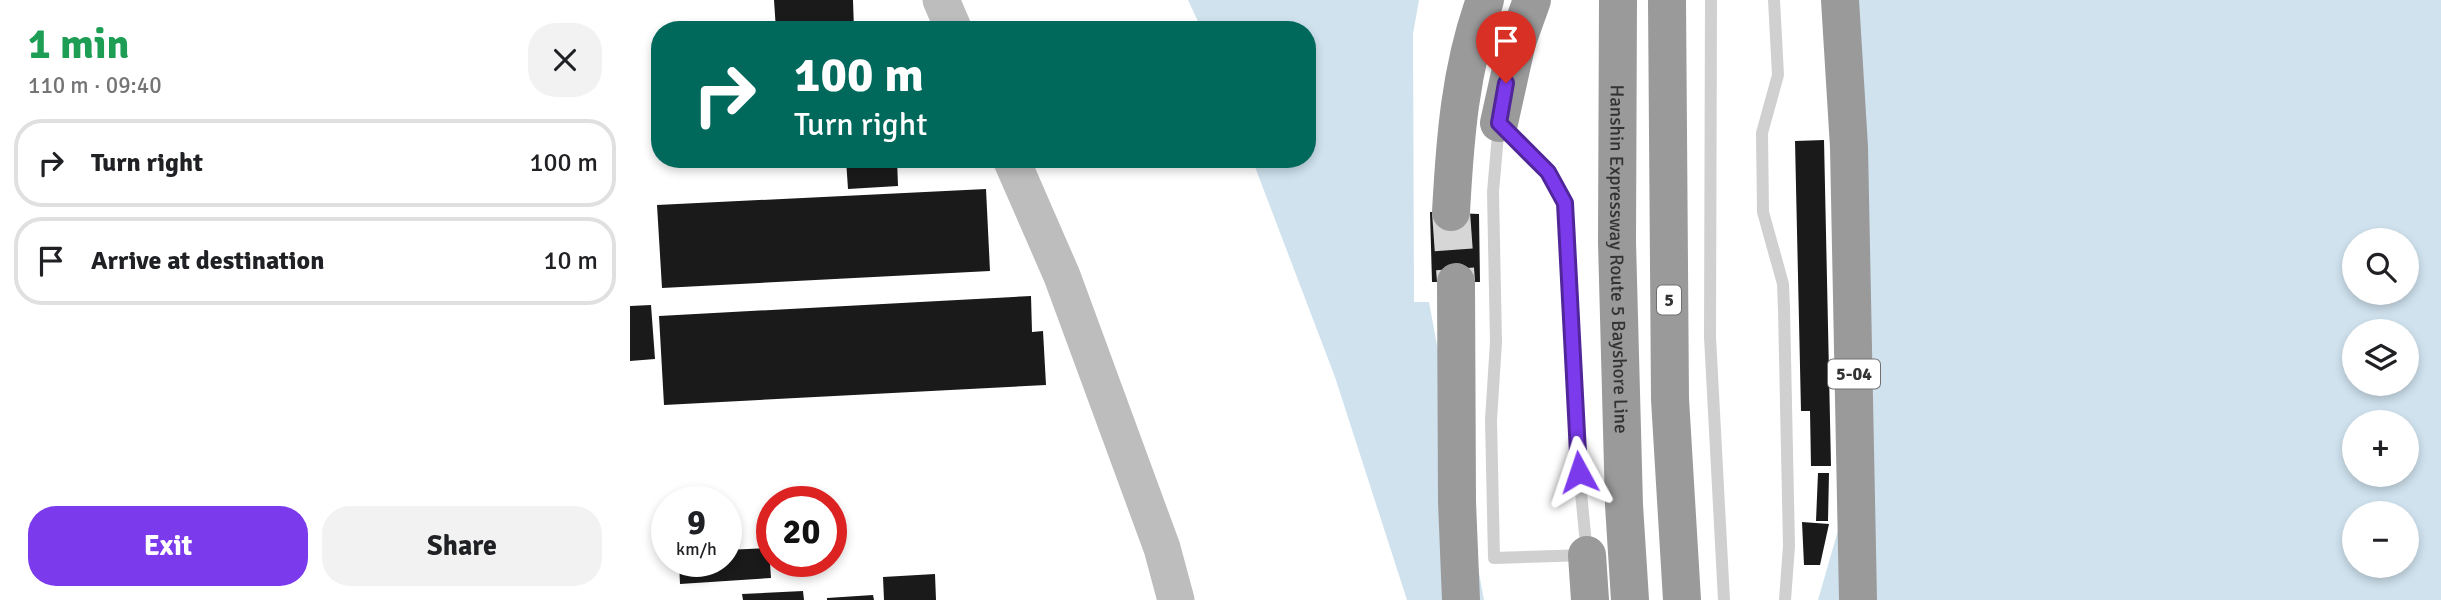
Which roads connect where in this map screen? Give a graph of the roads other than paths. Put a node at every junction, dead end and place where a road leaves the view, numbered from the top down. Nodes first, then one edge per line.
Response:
1 (941, 0) edge
2 (1485, 0) edge
3 (1532, 0) edge
4 (1618, 0) edge
5 (1667, 0) edge
6 (1711, 0) edge
7 (1774, 0) edge
8 (1840, 0) edge
9 (950, 21) edge
10 (1499, 123) junction
11 (1015, 168) edge
12 (1451, 212) tunnel mouth
13 (1457, 282) tunnel mouth
14 (1587, 555) junction
15 (1176, 600) edge
16 (1461, 600) edge
17 (1590, 600) edge
18 (1630, 600) edge
19 (1682, 600) edge
20 (1724, 600) edge
21 (1785, 600) edge
22 (1858, 600) edge

1 - 9 street
2 - 12 highway
3 - 10 highway
4 - 18 highway, Hanshin Expressway Route 5 Bayshore Line
5 - 19 highway, 5
6 - 20 lane
7 - 21 lane
8 - 22 highway, 5-04
10 - 14 lane
10 - 14 lane
11 - 15 street
13 - 16 highway
14 - 17 highway

